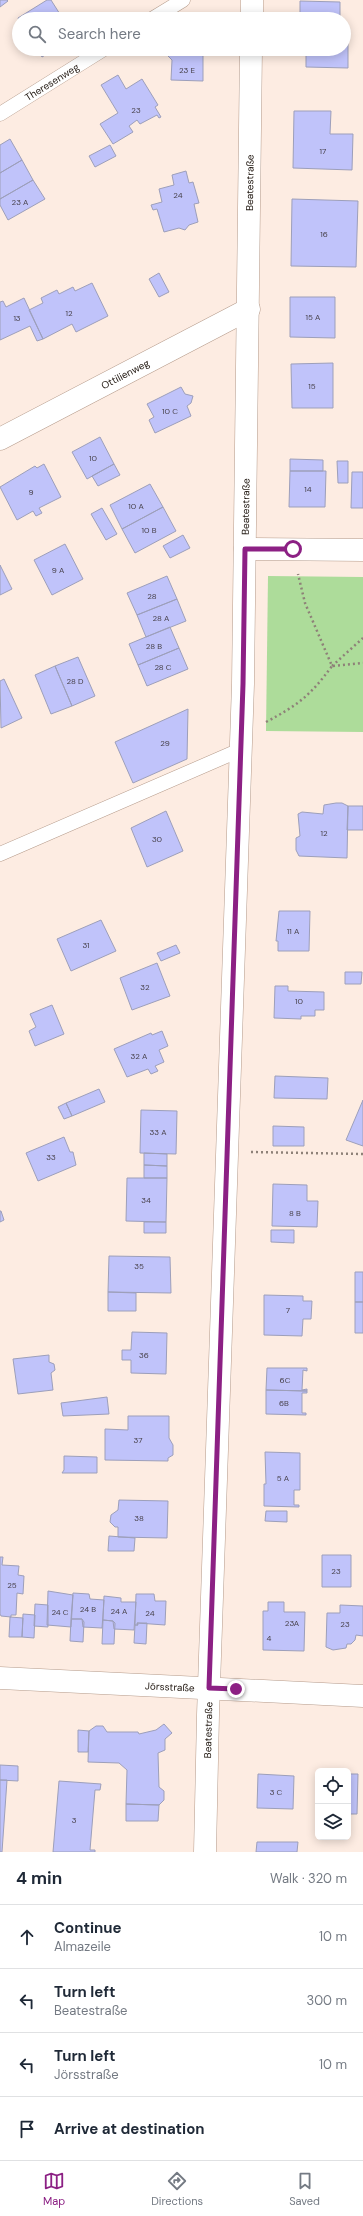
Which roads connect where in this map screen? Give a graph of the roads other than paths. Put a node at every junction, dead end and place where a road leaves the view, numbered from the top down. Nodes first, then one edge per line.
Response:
1 (183, 0) edge
2 (252, 0) edge
3 (163, 12) edge
4 (252, 12) edge
5 (93, 56) edge
6 (251, 56) edge
7 (0, 114) edge
8 (249, 308) junction
9 (0, 439) edge
10 (245, 549) junction
11 (363, 550) edge
12 (241, 743) junction
13 (0, 854) edge
14 (0, 1678) edge
15 (209, 1688) junction
16 (363, 1696) edge
17 (205, 1852) edge

1 - 3 lane
2 - 4 street
5 - 7 lane, Theresenweg
6 - 8 street, Beatestraße
8 - 9 street, Ottilienweg
8 - 10 street, Beatestraße
10 - 11 street
10 - 12 street, Beatestraße
12 - 13 lane
12 - 15 street, Beatestraße
14 - 15 street, Jörsstraße
15 - 16 street, Jörsstraße
15 - 17 street, Beatestraße

